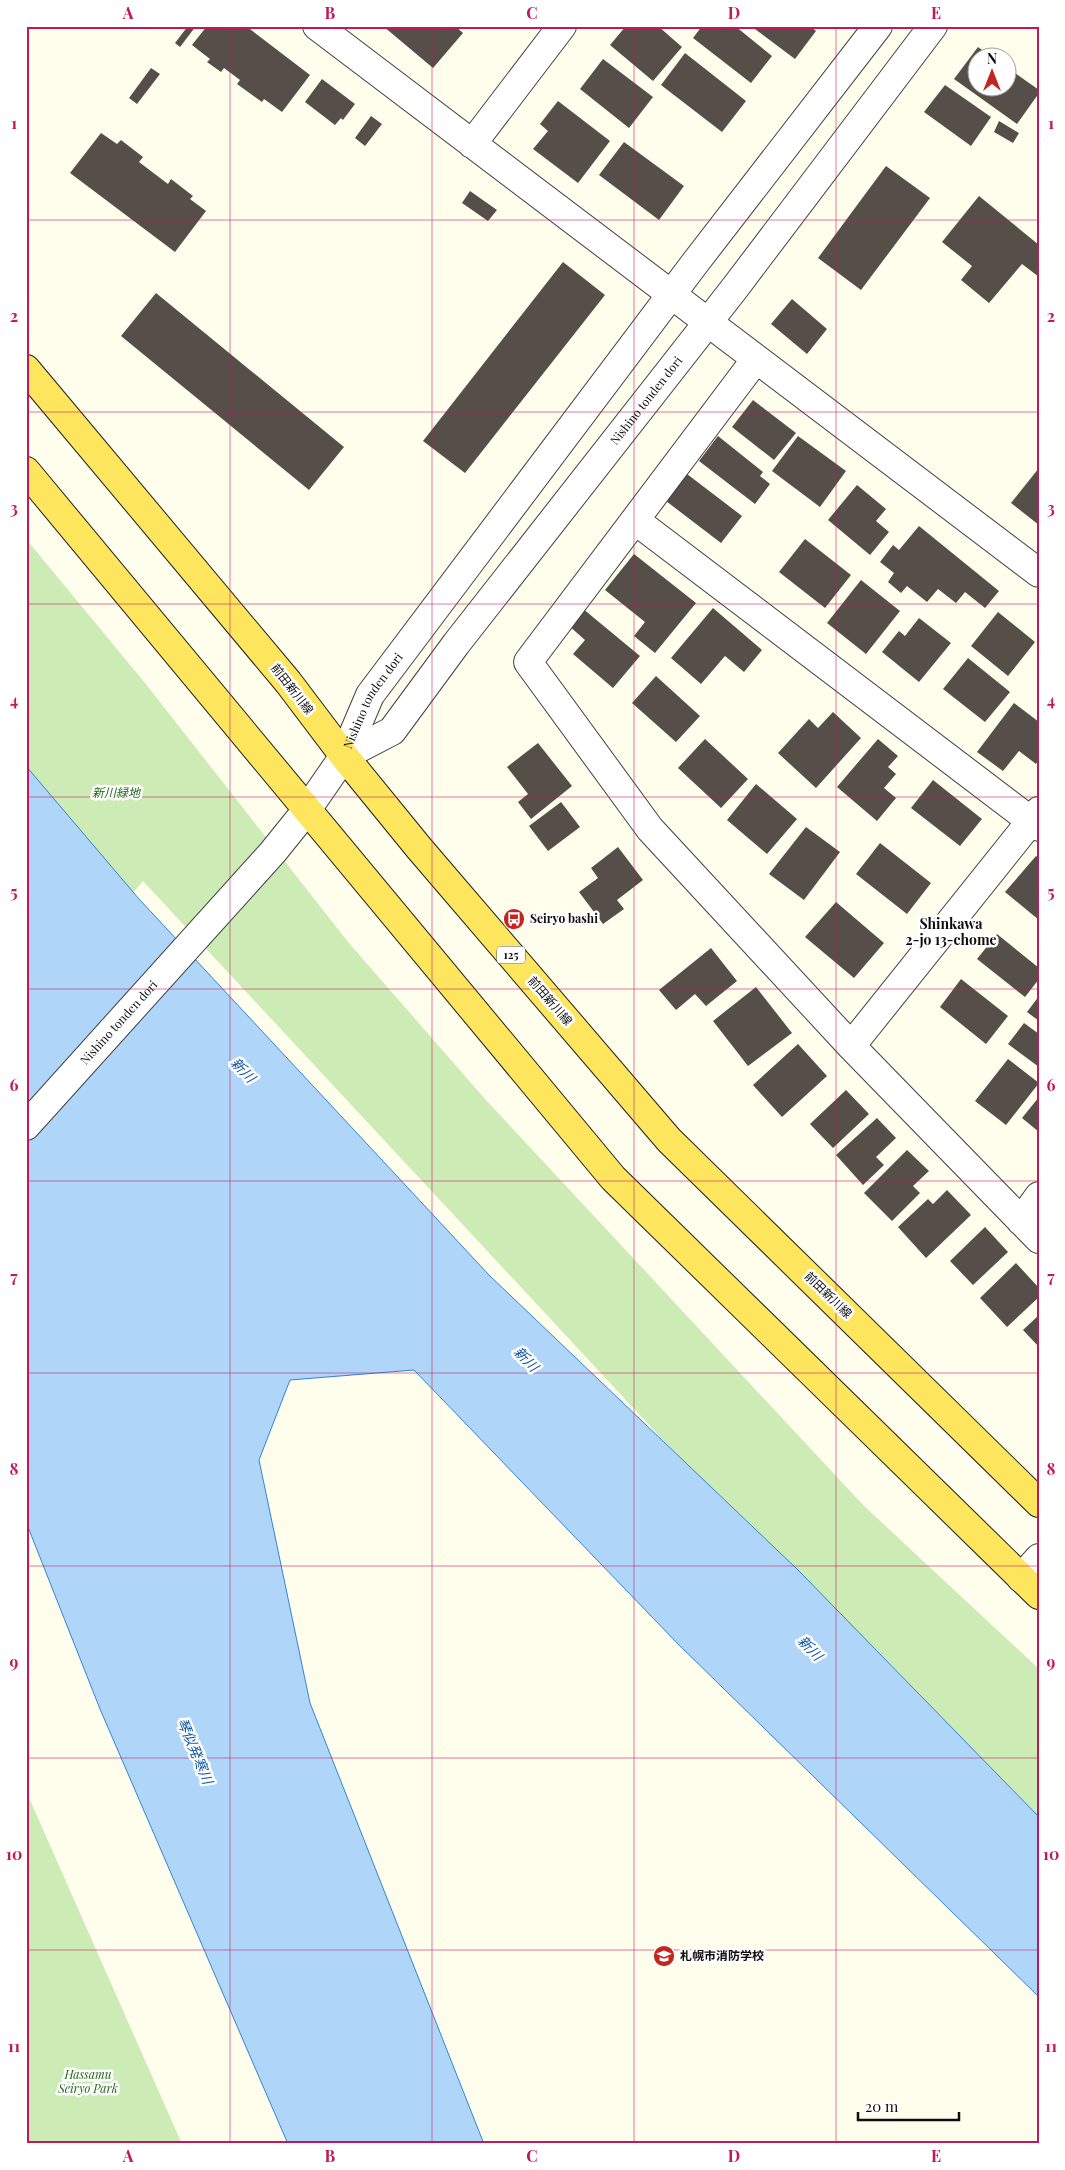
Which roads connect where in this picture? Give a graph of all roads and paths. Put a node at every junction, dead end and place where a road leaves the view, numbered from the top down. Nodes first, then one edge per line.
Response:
1 (317, 26) edge
2 (562, 26) edge
3 (878, 26) edge
4 (933, 26) edge
5 (472, 144) junction
6 (672, 296) junction
7 (707, 322) junction
8 (756, 359) junction
9 (26, 368) edge
10 (26, 471) edge
11 (636, 521) junction
12 (1039, 572) edge
13 (344, 756) junction
14 (306, 811) junction
15 (1036, 819) edge
16 (851, 1046) junction
17 (26, 1126) edge
18 (1039, 1196) edge
19 (1030, 1230) edge
20 (1039, 1503) edge
21 (1033, 1577) edge

1 - 5 street
2 - 5 street
3 - 6 street, Nishino tonden dori
4 - 7 street, Nishino tonden dori
5 - 6 street
6 - 7 street
6 - 13 street, Nishino tonden dori
7 - 8 street
7 - 13 street, Nishino tonden dori
8 - 11 street
8 - 12 street
9 - 13 main road, 前田新川線 / 125
10 - 14 main road
11 - 15 street
11 - 16 street
13 - 14 street, Nishino tonden dori
13 - 20 main road, 前田新川線 / 125
14 - 17 street, Nishino tonden dori
14 - 21 main road
15 - 16 street
16 - 19 street
18 - 19 street

